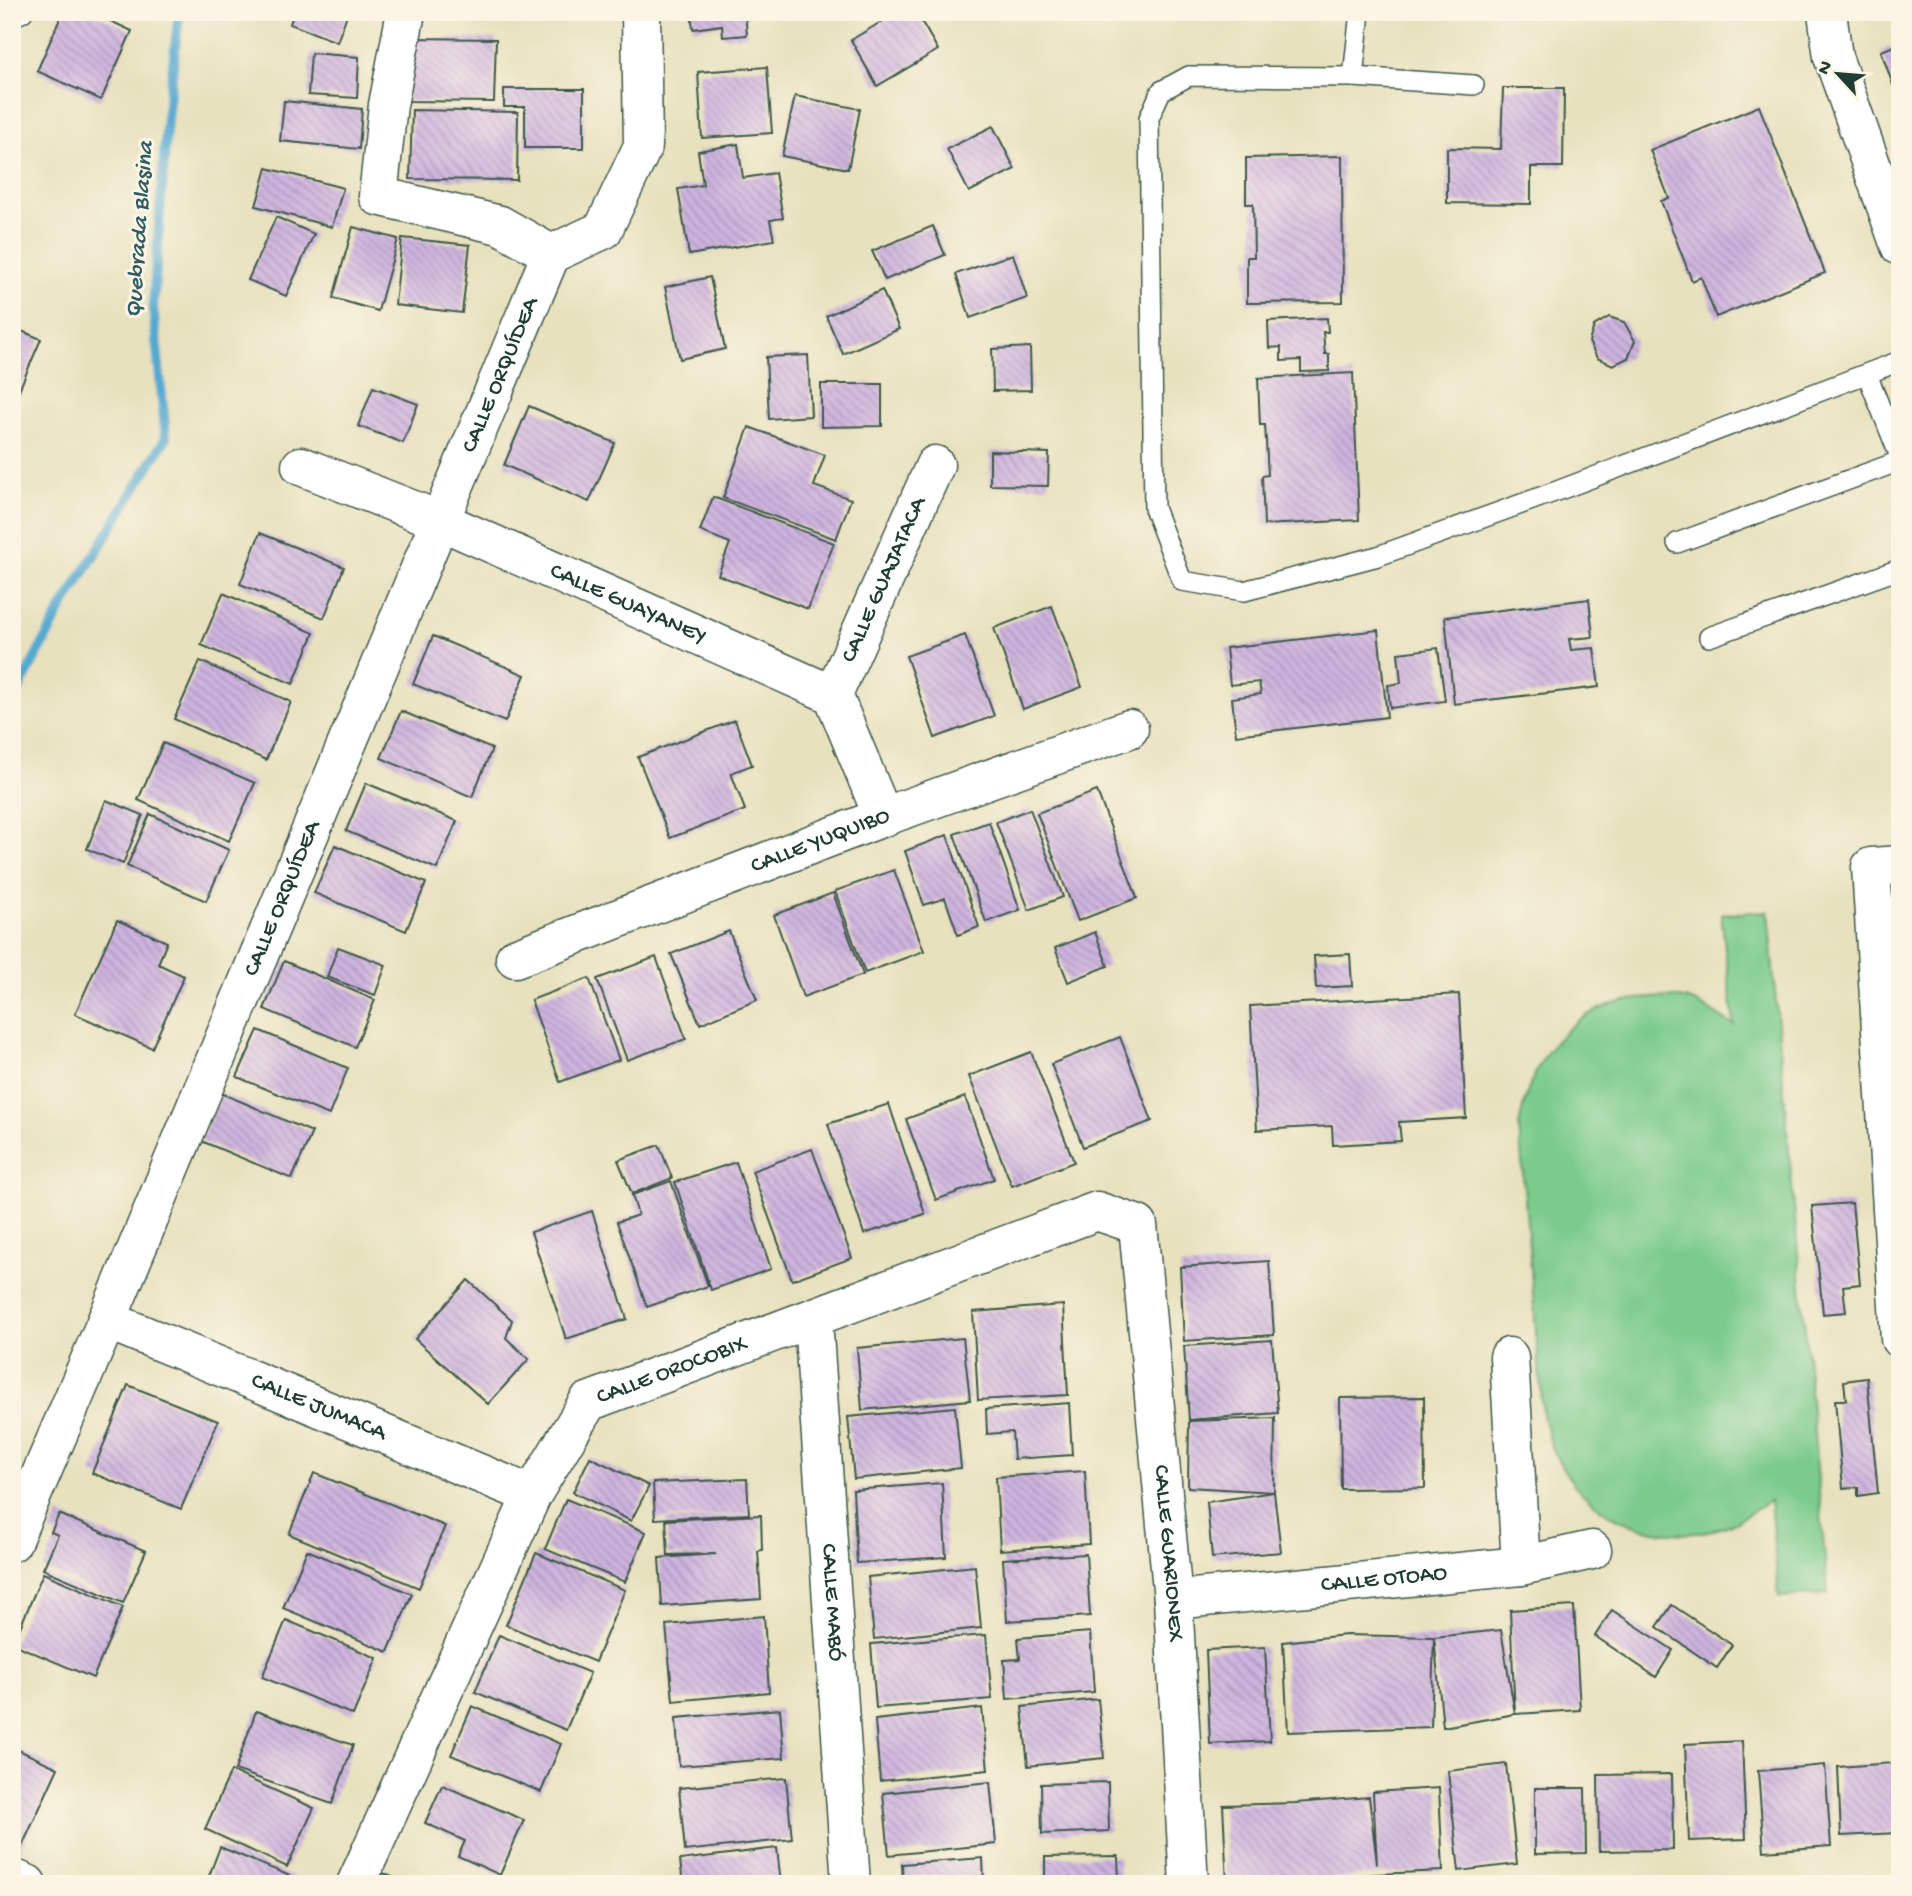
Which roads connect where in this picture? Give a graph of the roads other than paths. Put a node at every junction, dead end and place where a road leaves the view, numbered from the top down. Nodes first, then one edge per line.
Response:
1 (23, 12) edge
2 (406, 12) edge
3 (642, 12) edge
4 (1360, 12) edge
5 (1827, 12) edge
6 (12, 17) edge
7 (1353, 77) junction
8 (1474, 85) dead end
9 (1900, 246) edge
10 (551, 254) junction
11 (1900, 361) edge
12 (1867, 374) junction
13 (1900, 459) edge
14 (935, 464) dead end
15 (301, 466) dead end
16 (441, 522) junction
17 (1677, 543) dead end
18 (1900, 569) edge
19 (1709, 637) dead end
20 (833, 695) junction
21 (1129, 729) dead end
22 (883, 817) junction
23 (1885, 866) edge
24 (515, 958) dead end
25 (1896, 1206) edge
26 (1138, 1225) joint
27 (813, 1319) junction
28 (107, 1320) junction
29 (1900, 1339) edge
30 (1509, 1357) dead end
31 (531, 1495) junction
32 (12, 1542) edge
33 (1592, 1550) dead end
34 (1521, 1566) junction
35 (1173, 1600) junction
36 (12, 1878) edge
37 (27, 1884) edge
38 (356, 1884) edge
39 (851, 1884) edge
40 (1189, 1884) edge

1 - 6 lane
2 - 10 street
3 - 10 street
4 - 7 lane
5 - 9 street
7 - 8 lane
7 - 12 lane
10 - 16 street, CALLE ORQUÍDEA
11 - 12 lane
12 - 13 lane
13 - 17 lane
14 - 20 street, CALLE GUAJATACA
15 - 16 street, CALLE GUAYANEY
16 - 20 street, CALLE GUAYANEY
16 - 28 street, CALLE ORQUÍDEA
18 - 19 lane
20 - 22 street
21 - 22 street, CALLE YUQUIBO
22 - 24 street, CALLE YUQUIBO
23 - 25 street
25 - 29 street
26 - 27 street, CALLE OROCOBIX
26 - 35 street, CALLE GUARIONEX
27 - 31 street, CALLE OROCOBIX
27 - 39 street, CALLE MABÓ
28 - 31 street, CALLE JUMACA
28 - 32 street, CALLE ORQUÍDEA
30 - 34 street
31 - 38 street, CALLE OROCOBIX
33 - 34 street, CALLE OTOAO
34 - 35 street, CALLE OTOAO
35 - 40 street, CALLE GUARIONEX
36 - 37 street

